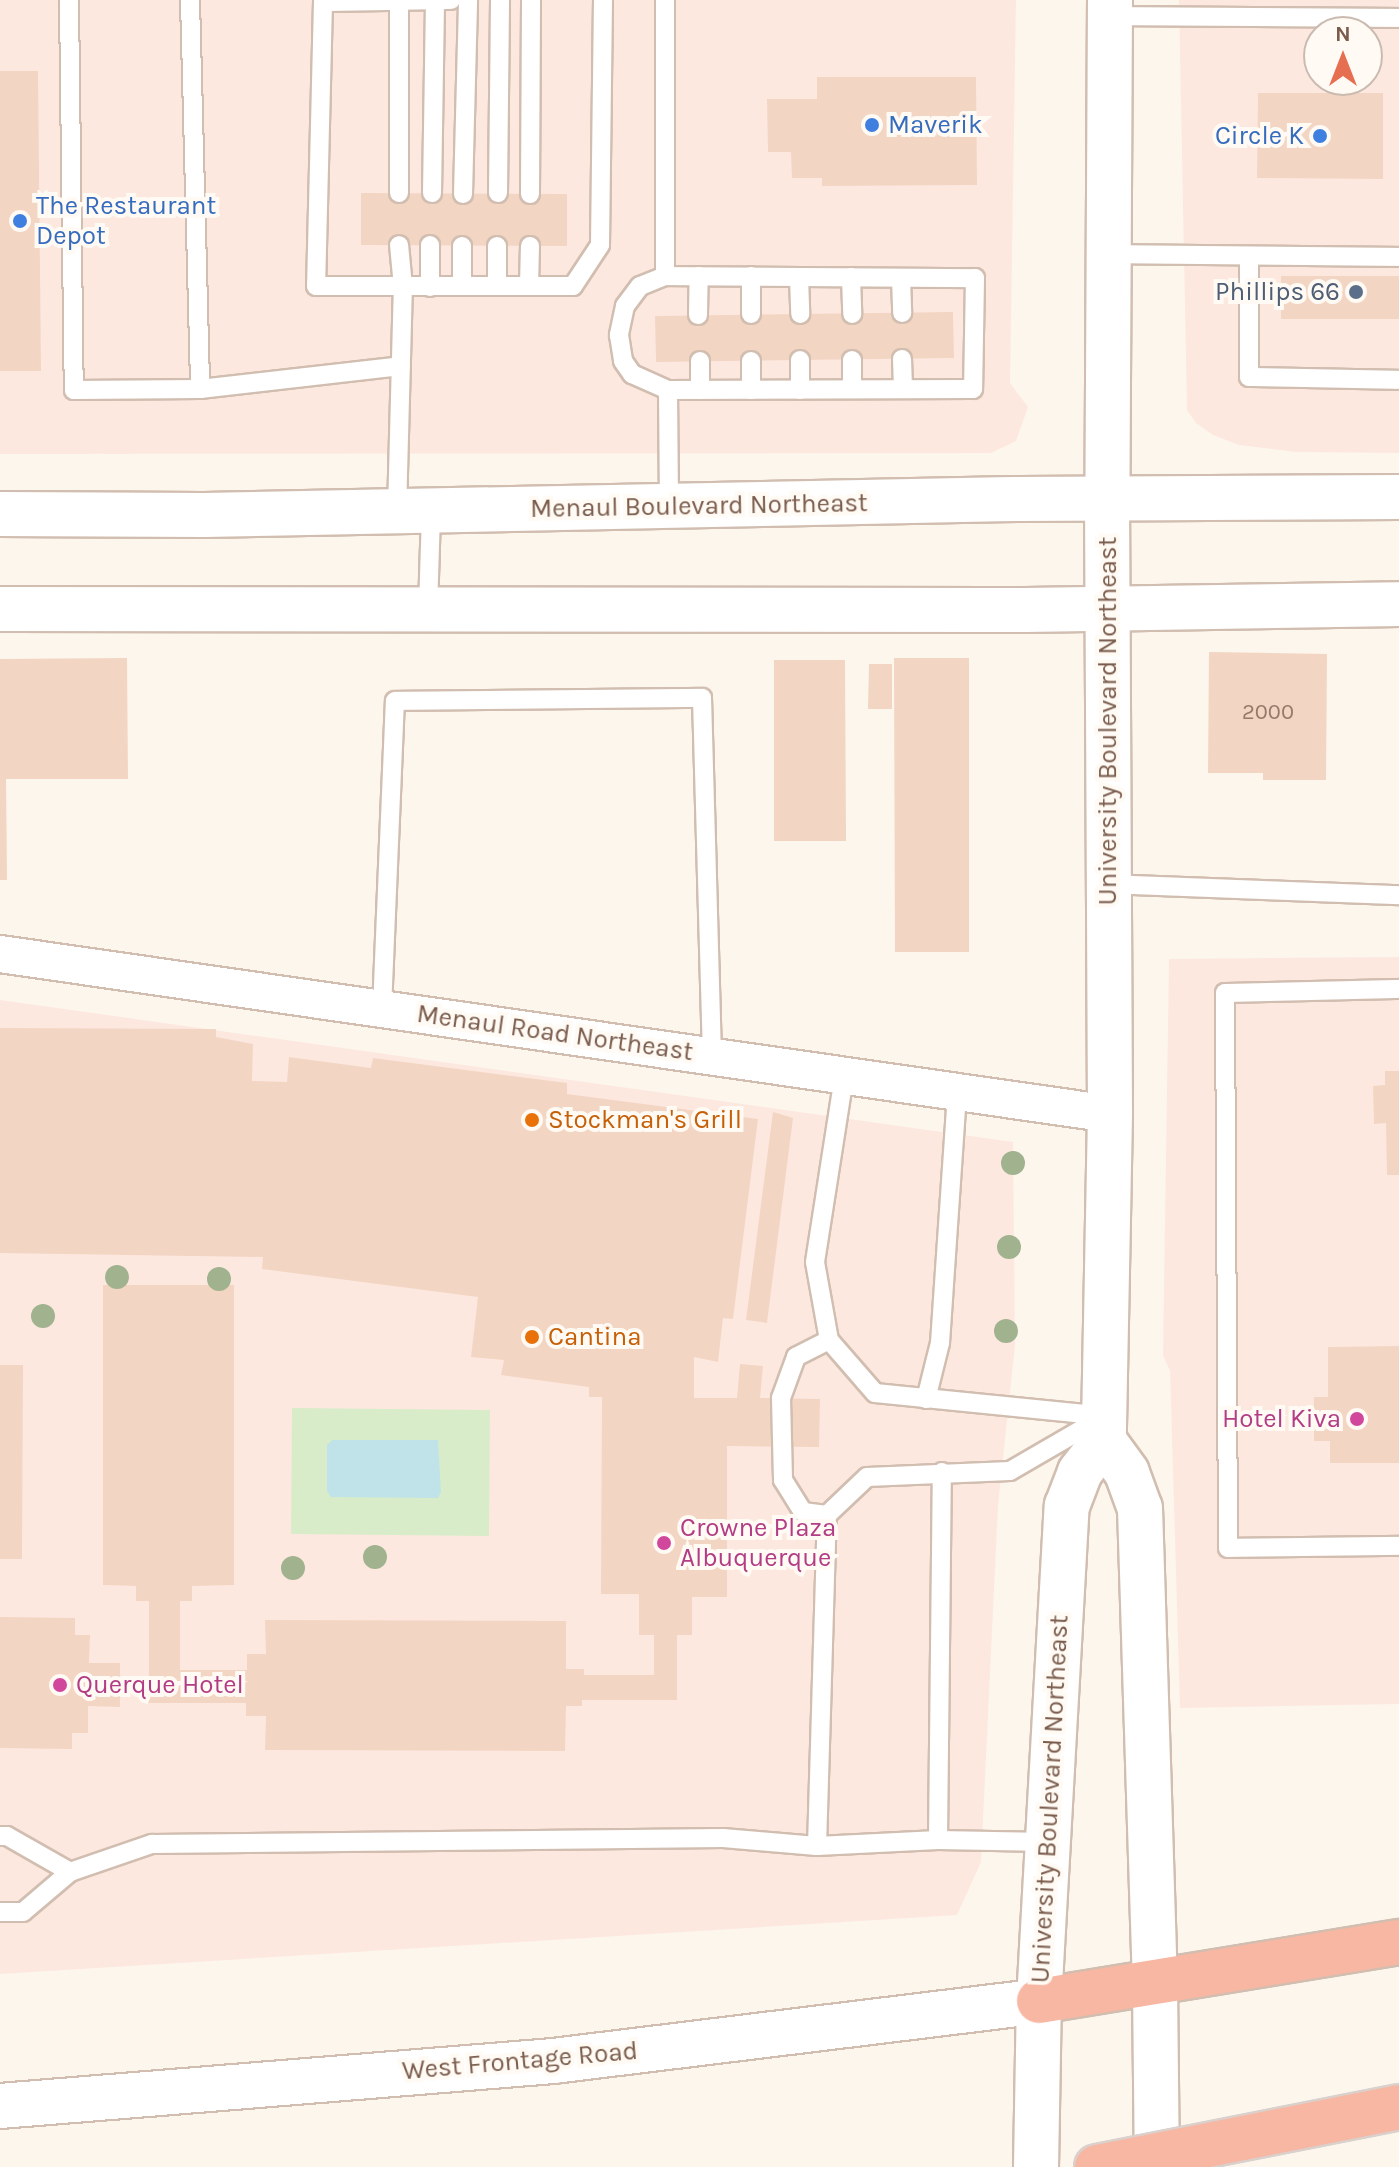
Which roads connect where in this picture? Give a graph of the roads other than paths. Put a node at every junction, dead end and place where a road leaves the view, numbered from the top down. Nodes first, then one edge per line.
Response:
1 (69, 0) edge
2 (190, 0) edge
3 (399, 0) edge
4 (435, 0) edge
5 (451, 0) edge
6 (468, 0) edge
7 (500, 0) edge
8 (531, 0) edge
9 (603, 0) edge
10 (665, 0) edge
11 (1110, 8) edge
12 (1321, 16) edge
13 (399, 193) dead end
14 (432, 193) dead end
15 (498, 193) dead end
16 (463, 194) dead end
17 (530, 194) dead end
18 (399, 245) dead end
19 (430, 245) dead end
20 (462, 246) dead end
21 (497, 246) dead end
22 (530, 246) dead end
23 (1108, 254) junction
24 (1249, 257) junction
25 (1399, 257) edge
26 (665, 276) junction
27 (699, 276) junction
28 (751, 276) junction
29 (799, 277) junction
30 (851, 277) junction
31 (901, 278) junction
32 (462, 286) junction
33 (497, 286) junction
34 (529, 286) junction
35 (403, 287) junction
36 (430, 287) junction
37 (902, 313) dead end
38 (751, 314) dead end
39 (800, 314) dead end
40 (852, 314) dead end
41 (698, 315) dead end
42 (902, 359) dead end
43 (800, 360) dead end
44 (852, 360) dead end
45 (700, 361) dead end
46 (751, 361) dead end
47 (401, 366) junction
48 (1399, 380) edge
49 (200, 389) junction
50 (852, 389) junction
51 (903, 389) junction
52 (668, 390) junction
53 (700, 390) junction
54 (751, 390) junction
55 (800, 390) junction
56 (1399, 497) edge
57 (1107, 499) junction
58 (669, 507) junction
59 (414, 512) junction
60 (0, 514) edge
61 (1399, 604) edge
62 (0, 609) edge
63 (428, 609) junction
64 (1108, 610) junction
65 (1109, 884) junction
66 (1399, 895) edge
67 (0, 954) edge
68 (1399, 989) edge
69 (382, 1009) junction
70 (712, 1057) junction
71 (844, 1076) junction
72 (957, 1093) junction
73 (1110, 1114) junction
74 (829, 1340) junction
75 (926, 1399) junction
76 (1105, 1428) junction
77 (942, 1472) junction
78 (827, 1515) junction
79 (1399, 1546) edge
80 (0, 1836) edge
81 (938, 1840) junction
82 (1048, 1842) junction
83 (817, 1846) junction
84 (70, 1872) junction
85 (0, 1912) edge
86 (1399, 1942) edge
87 (1155, 1985) junction
88 (1039, 2001) junction
89 (7, 2104) edge
90 (1399, 2107) edge
91 (1036, 2167) edge
92 (1097, 2167) edge
93 (1157, 2167) edge

1 - 49 lane
2 - 49 lane
3 - 4 lane
3 - 13 lane
3 - 35 lane
4 - 5 lane
4 - 14 lane
6 - 16 lane
7 - 15 lane
8 - 17 lane
9 - 34 lane
10 - 26 lane
11 - 12 lane
11 - 23 main road, University Boulevard Northeast
18 - 35 lane
19 - 36 lane
20 - 32 lane
21 - 33 lane
22 - 34 lane
23 - 24 lane
23 - 57 main road, University Boulevard Northeast
24 - 25 lane
24 - 48 lane
26 - 27 lane
26 - 52 lane
27 - 28 lane
27 - 41 lane
28 - 29 lane
28 - 38 lane
29 - 30 lane
29 - 39 lane
30 - 31 lane
30 - 40 lane
31 - 37 lane
31 - 51 lane
32 - 33 lane
32 - 36 lane
33 - 34 lane
35 - 36 lane
35 - 47 lane
42 - 51 lane
43 - 55 lane
44 - 50 lane
45 - 53 lane
46 - 54 lane
47 - 49 lane
47 - 59 lane
50 - 51 lane
50 - 55 lane
52 - 53 lane
52 - 58 lane
53 - 54 lane
54 - 55 lane
56 - 57 main road, Menaul Boulevard Northeast
57 - 58 main road, Menaul Boulevard Northeast
57 - 64 main road, University Boulevard Northeast
58 - 59 main road, Menaul Boulevard Northeast
59 - 60 main road, Menaul Boulevard Northeast
59 - 63 lane
61 - 64 main road
62 - 63 main road
63 - 64 main road
64 - 65 main road, University Boulevard Northeast
65 - 66 lane
65 - 73 main road, University Boulevard Northeast
67 - 69 street, Menaul Road Northeast
68 - 79 lane
69 - 70 street, Menaul Road Northeast
69 - 70 lane
70 - 71 street, Menaul Road Northeast
71 - 72 street, Menaul Road Northeast
71 - 74 lane
72 - 73 street, Menaul Road Northeast
72 - 75 lane
73 - 76 main road, University Boulevard Northeast
74 - 75 lane
74 - 78 lane
75 - 76 lane
76 - 77 lane
76 - 82 main road, University Boulevard Northeast
76 - 87 main road
77 - 78 lane
77 - 81 lane
78 - 83 lane
80 - 84 lane
81 - 82 lane
81 - 83 lane
82 - 88 main road, University Boulevard Northeast
83 - 84 lane
84 - 85 lane
86 - 87 highway
87 - 88 highway
87 - 93 main road
88 - 89 main road, West Frontage Road
88 - 91 main road, University Boulevard Northeast
90 - 92 highway, bridge

